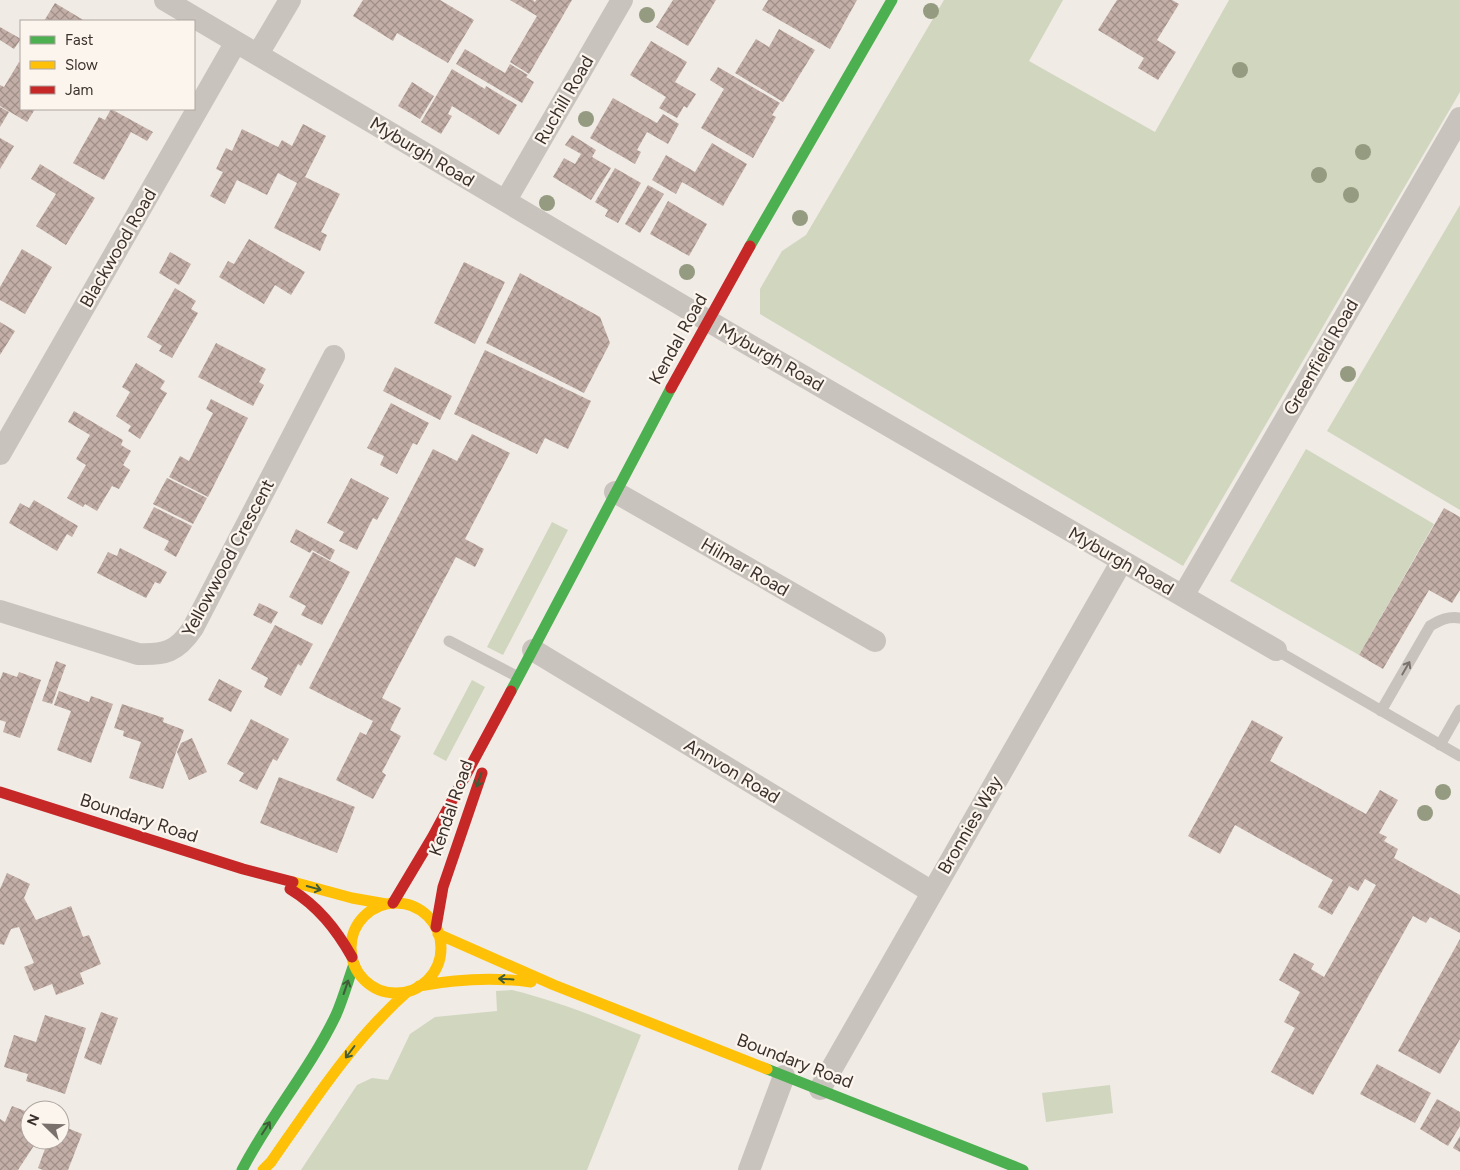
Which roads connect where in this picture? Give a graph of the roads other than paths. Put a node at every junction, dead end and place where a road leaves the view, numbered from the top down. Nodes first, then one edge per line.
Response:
1 (164, 0) edge
2 (290, 0) edge
3 (622, 0) edge
4 (892, 0) edge
5 (236, 42) junction
6 (258, 54) junction
7 (1460, 118) edge
8 (506, 200) junction
9 (708, 320) junction
10 (334, 356) dead end
11 (0, 454) edge
12 (615, 492) junction
13 (1122, 561) junction
14 (1183, 596) junction
15 (0, 611) edge
16 (1460, 618) edge
17 (449, 641) dead end
18 (875, 641) dead end
19 (533, 650) junction
20 (1276, 650) joint
21 (518, 678) junction
22 (506, 700) junction
23 (1460, 710) edge
24 (1381, 711) junction
25 (1440, 745) junction
26 (1460, 756) edge
27 (0, 792) edge
28 (267, 876) junction
29 (932, 892) junction
30 (390, 903) junction
31 (437, 931) junction
32 (353, 960) junction
33 (554, 985) junction
34 (419, 986) junction
35 (408, 992) junction
36 (784, 1076) junction
37 (820, 1089) junction
38 (242, 1170) edge
39 (263, 1170) edge
40 (749, 1170) edge
41 (1023, 1170) edge

1 - 5 street, Myburgh Road
2 - 6 street
3 - 8 street, Ruchill Road
4 - 9 main road, Kendal Road
5 - 6 street, Myburgh Road
5 - 11 street, Blackwood Road
6 - 8 street, Myburgh Road
7 - 14 street, Greenfield Road
8 - 9 street, Myburgh Road
9 - 12 main road, Kendal Road
9 - 13 street, Myburgh Road
10 - 15 street, Yellowwood Crescent
12 - 18 street, Hilmar Road
12 - 19 main road, Kendal Road
13 - 14 street, Myburgh Road
13 - 29 street, Bronnies Way
14 - 20 street, Myburgh Road
24 -> 16 lane
17 - 21 lane
19 - 21 main road, Kendal Road
19 - 29 street, Annvon Road
20 - 24 lane
21 - 22 main road, Kendal Road
22 - 30 main road, Kendal Road
22 -> 31 main road, Kendal Road
23 - 25 lane
24 - 25 lane
25 - 26 lane
27 - 28 main road, Boundary Road
28 -> 30 main road, Boundary Road
28 - 32 main road, Boundary Road
29 - 37 street, Bronnies Way
30 - 31 main road
30 - 32 main road
31 - 33 main road, Boundary Road
31 - 34 main road
32 - 35 main road
38 -> 32 main road
33 -> 34 main road, Boundary Road
33 - 36 main road, Boundary Road
34 - 35 main road
35 -> 39 main road
36 - 37 main road, Boundary Road
36 - 40 street
37 - 41 main road, Boundary Road

